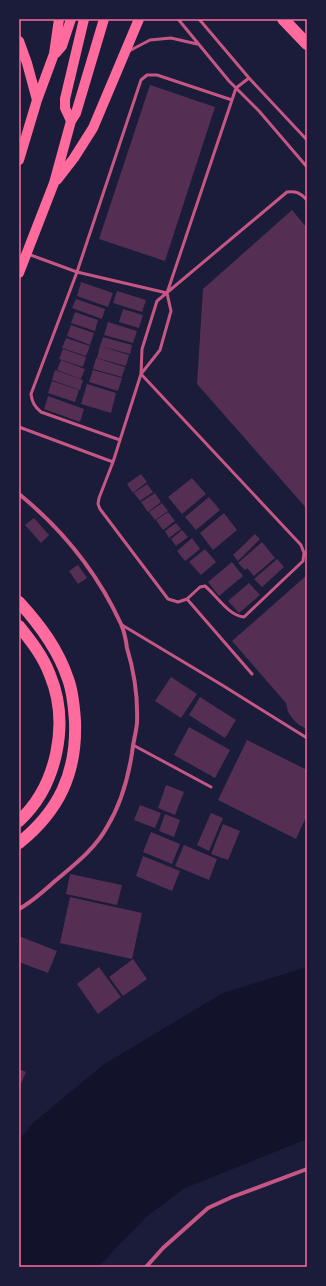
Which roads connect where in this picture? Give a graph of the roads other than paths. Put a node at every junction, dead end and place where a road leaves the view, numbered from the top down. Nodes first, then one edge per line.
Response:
1 (59, 19) edge
2 (71, 19) edge
3 (104, 19) edge
4 (139, 19) edge
5 (178, 19) edge
6 (199, 19) edge
7 (283, 19) edge
8 (84, 21) edge
9 (19, 41) edge
10 (197, 44) junction
11 (307, 44) edge
12 (125, 52) junction
13 (54, 54) junction
14 (248, 78) junction
15 (236, 88) junction
16 (37, 100) junction
17 (232, 100) junction
18 (71, 121) junction
19 (307, 140) edge
20 (19, 160) edge
21 (307, 167) edge
22 (54, 183) junction
23 (307, 200) edge
24 (26, 254) junction
25 (77, 272) junction
26 (19, 273) edge
27 (167, 293) junction
28 (141, 374) junction
29 (19, 427) edge
30 (120, 440) junction
31 (113, 462) junction
32 (19, 494) edge
33 (187, 599) junction
34 (19, 602) edge
35 (122, 625) junction
36 (19, 626) edge
37 (252, 674) dead end
38 (307, 738) edge
39 (133, 745) junction
40 (211, 787) dead end
41 (19, 821) edge
42 (19, 843) edge
43 (19, 909) edge
44 (307, 1168) edge
45 (146, 1267) edge

1 - 13 main road
2 - 13 main road
3 - 18 main road
4 - 12 main road
5 - 10 lane
6 - 14 lane
7 - 11 highway
8 - 18 main road
9 - 16 main road
10 - 12 lane
10 - 15 lane
12 - 22 main road
13 - 16 main road
14 - 15 lane
14 - 19 lane
15 - 17 lane
15 - 21 lane
16 - 20 main road
17 - 25 lane
17 - 27 lane
18 - 22 main road
22 - 24 main road
23 - 27 lane
24 - 25 lane
24 - 26 main road
25 - 27 lane
25 - 30 lane
27 - 28 lane
27 - 28 lane
28 - 30 lane
28 - 33 lane
29 - 31 lane
30 - 31 lane
31 - 33 lane
32 - 35 street
33 - 37 lane
34 - 42 highway
35 - 38 lane
35 - 39 street
36 - 41 highway
39 - 40 lane
39 - 43 street
44 - 45 street

